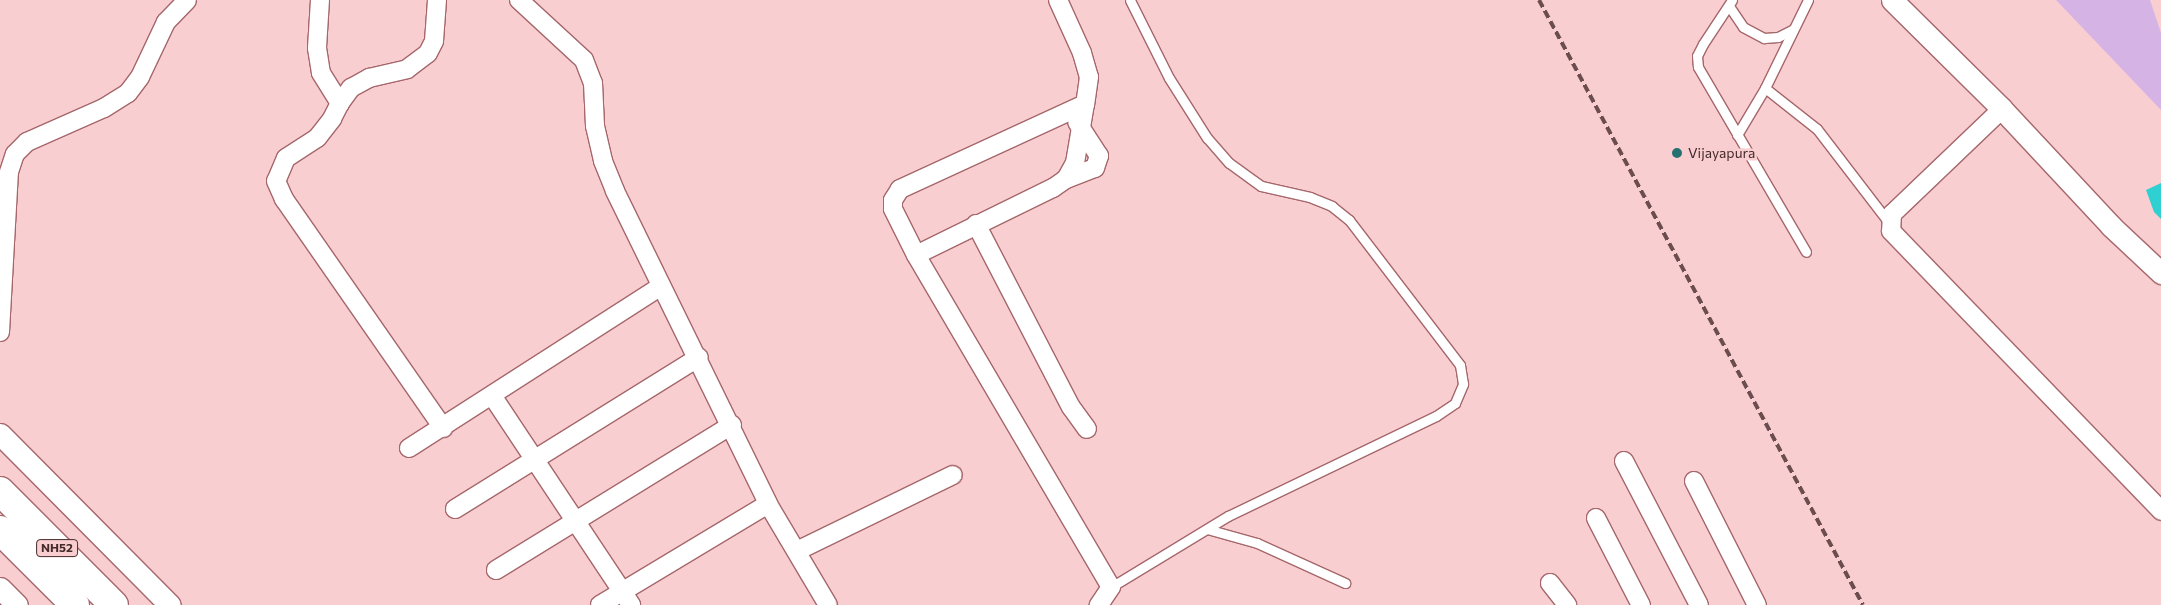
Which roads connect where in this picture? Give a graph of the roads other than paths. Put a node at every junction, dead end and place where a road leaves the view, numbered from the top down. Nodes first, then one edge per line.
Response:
1 (187, 0) edge
2 (320, 0) edge
3 (437, 0) edge
4 (519, 0) edge
5 (1058, 0) edge
6 (1130, 0) edge
7 (1808, 0) edge
8 (1892, 0) edge
9 (1731, 3) edge
10 (1792, 30) junction
11 (1765, 88) junction
12 (340, 103) junction
13 (1085, 104) junction
14 (2002, 109) junction
15 (1063, 115) junction
16 (1082, 124) junction
17 (1737, 135) junction
18 (1889, 223) junction
19 (976, 224) junction
20 (1806, 252) dead end
21 (916, 255) junction
22 (2161, 273) edge
23 (660, 287) junction
24 (0, 332) edge
25 (699, 357) junction
26 (493, 397) junction
27 (732, 425) junction
28 (443, 428) junction
29 (1086, 429) dead end
30 (0, 434) edge
31 (410, 448) dead end
32 (534, 458) junction
33 (1624, 461) dead end
34 (952, 475) dead end
35 (1694, 481) dead end
36 (0, 491) edge
37 (768, 504) junction
38 (455, 509) dead end
39 (2161, 511) edge
40 (1596, 518) dead end
41 (576, 520) junction
42 (1207, 529) junction
43 (0, 530) edge
44 (798, 550) junction
45 (496, 570) dead end
46 (1550, 582) dead end
47 (1345, 583) dead end
48 (1111, 587) junction
49 (0, 588) edge
50 (627, 598) edge
51 (17, 605) edge
52 (75, 605) edge
53 (114, 605) edge
54 (170, 605) edge
55 (600, 605) edge
56 (828, 605) edge
57 (1100, 605) edge
58 (1567, 605) edge
59 (1641, 605) edge
60 (1699, 605) edge
61 (1757, 605) edge

1 - 24 street
2 - 12 street
3 - 12 street
4 - 23 street
5 - 13 street
6 - 42 lane
7 - 10 lane
8 - 14 street
9 - 10 lane
9 - 17 lane
10 - 11 lane
11 - 17 lane
11 - 18 lane
12 - 28 street
13 - 15 street
13 - 16 street
14 - 18 street
14 - 22 street
15 - 16 street
15 - 21 street
16 - 19 street
17 - 20 lane
18 - 39 street
19 - 21 street
19 - 29 street
21 - 48 street
23 - 25 street
23 - 26 street
25 - 27 street
25 - 32 street
26 - 28 street
26 - 32 street
27 - 37 street
27 - 41 street
28 - 31 street
30 - 54 street
32 - 38 street
32 - 41 street
33 - 60 street
34 - 44 street
35 - 61 street
36 - 53 highway, NH52
37 - 44 street
37 - 50 street
40 - 59 street
41 - 45 street
41 - 50 street
42 - 47 lane
42 - 48 lane
43 - 52 highway, NH52
44 - 56 street
46 - 58 street
48 - 57 street
49 - 51 street
50 - 55 street

